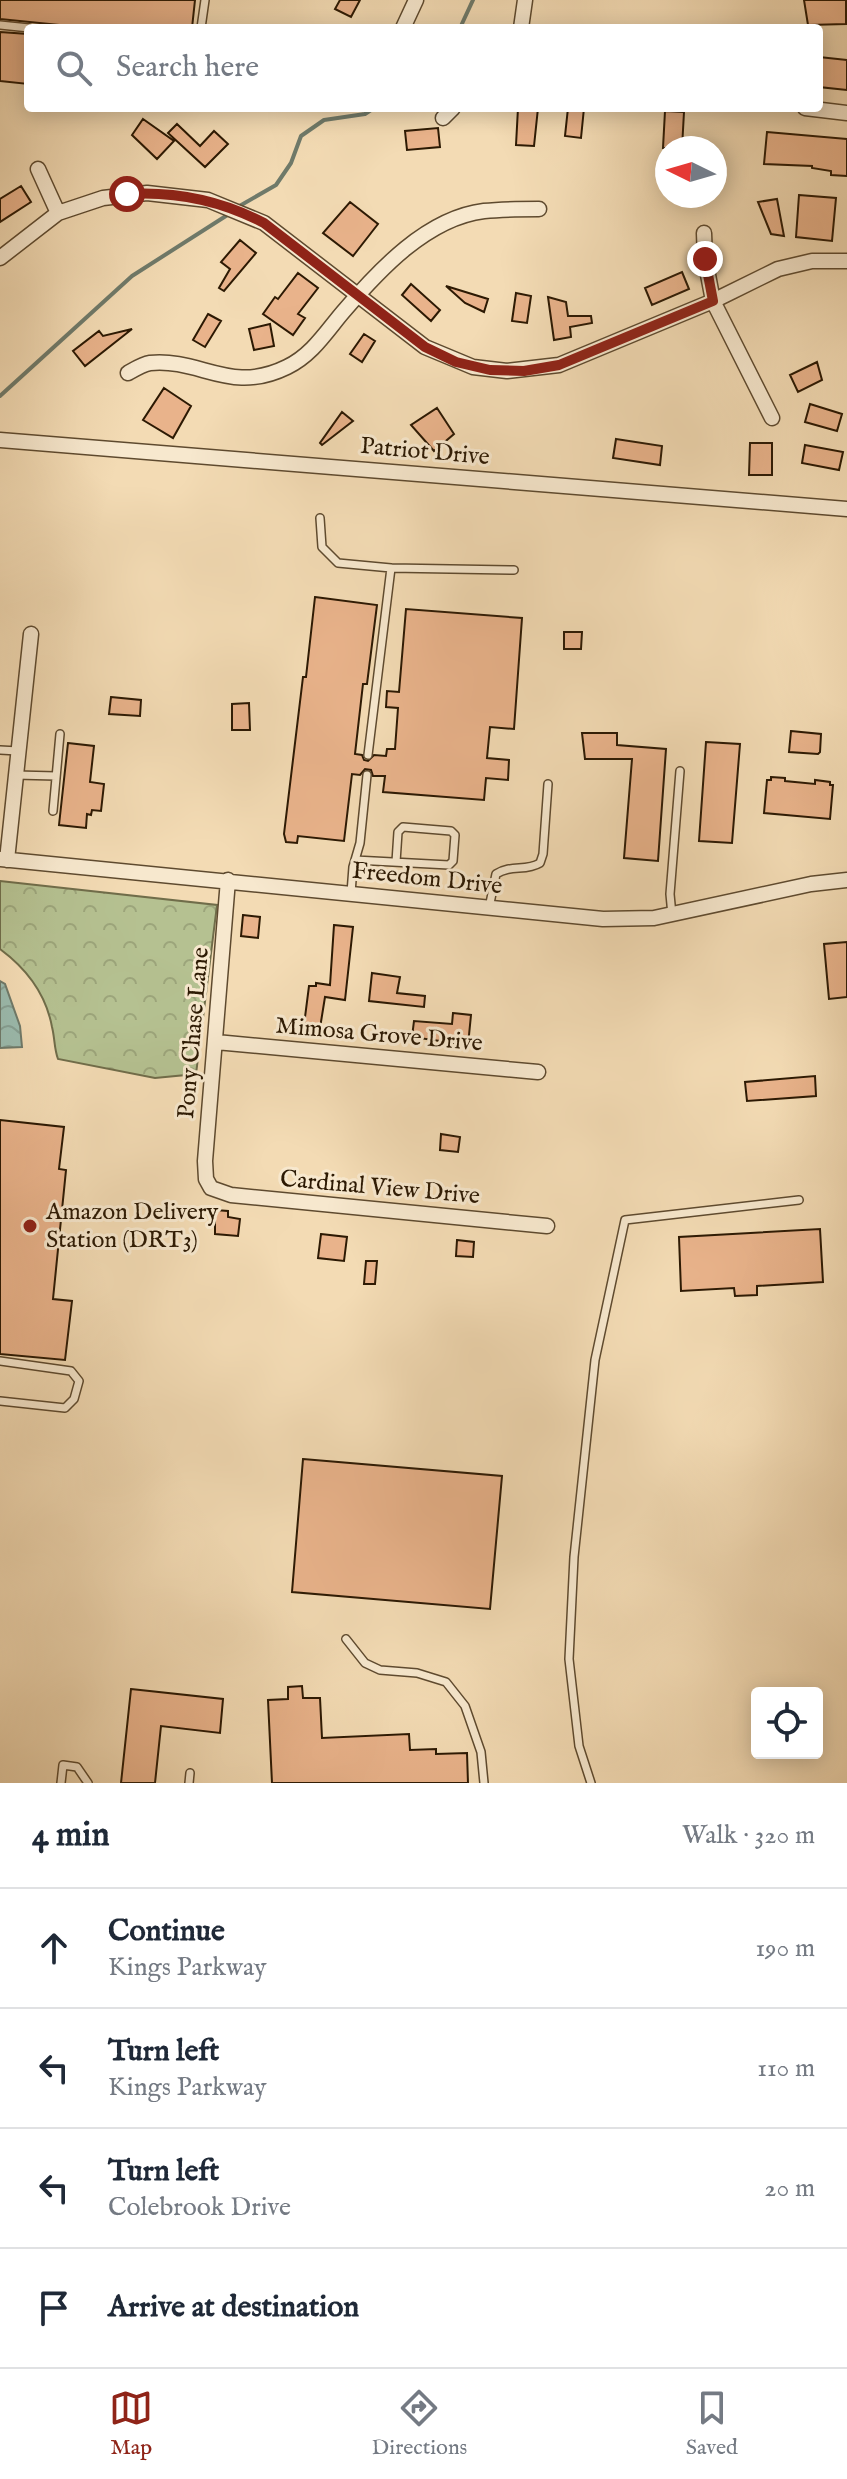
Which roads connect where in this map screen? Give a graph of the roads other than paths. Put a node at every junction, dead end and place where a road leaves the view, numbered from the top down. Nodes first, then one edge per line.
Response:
1 (205, 0) edge
2 (416, 0) edge
3 (525, 0) edge
4 (202, 24) edge
5 (405, 24) edge
6 (522, 24) edge
7 (0, 25) edge
8 (24, 27) edge
9 (823, 110) edge
10 (847, 113) edge
11 (38, 169) dead end
12 (539, 209) dead end
13 (58, 213) junction
14 (704, 233) dead end
15 (0, 258) edge
16 (847, 261) edge
17 (358, 294) junction
18 (713, 301) junction
19 (128, 373) dead end
20 (772, 418) dead end
21 (0, 440) edge
22 (847, 509) edge
23 (320, 518) dead end
24 (391, 568) junction
25 (514, 570) dead end
26 (31, 634) dead end
27 (60, 734) dead end
28 (0, 750) edge
29 (18, 752) junction
30 (368, 755) dead end
31 (680, 771) dead end
32 (16, 775) junction
33 (367, 775) dead end
34 (56, 776) junction
35 (548, 784) dead end
36 (53, 811) dead end
37 (4, 859) edge
38 (355, 860) junction
39 (396, 862) junction
40 (228, 880) junction
41 (847, 880) edge
42 (351, 893) junction
43 (489, 908) junction
44 (672, 915) junction
45 (216, 1042) junction
46 (538, 1072) dead end
47 (211, 1188) joint
48 (799, 1200) dead end
49 (547, 1226) dead end
50 (0, 1361) edge
51 (0, 1401) edge
52 (346, 1639) dead end
53 (190, 1773) dead end
54 (61, 1783) edge
55 (88, 1783) edge
56 (189, 1783) edge
57 (484, 1783) edge
58 (591, 1783) edge

1 - 4 lane
2 - 5 street
3 - 6 street
7 - 8 lane
9 - 10 street
11 - 13 street
12 - 17 street
13 - 15 street
13 - 17 street
14 - 18 street
16 - 18 street
17 - 18 street
17 - 19 street
18 - 20 street
21 - 22 street, Patriot Drive
23 - 24 lane
24 - 25 lane
24 - 30 lane
26 - 29 street
27 - 34 lane
28 - 29 lane
29 - 32 street
31 - 44 lane
32 - 34 lane
32 - 37 street
33 - 38 lane
34 - 36 lane
35 - 43 lane
37 - 40 street, Freedom Drive
38 - 39 lane
38 - 42 lane
39 - 39 lane
40 - 42 street, Freedom Drive
40 - 45 street, Pony Chase Lane
41 - 44 street, Freedom Drive
42 - 43 street, Freedom Drive
43 - 44 street, Freedom Drive
45 - 46 street, Mimosa Grove Drive
45 - 47 street, Pony Chase Lane
47 - 49 street, Cardinal View Drive
48 - 58 lane
50 - 51 lane
52 - 57 lane
53 - 56 lane
54 - 55 lane

